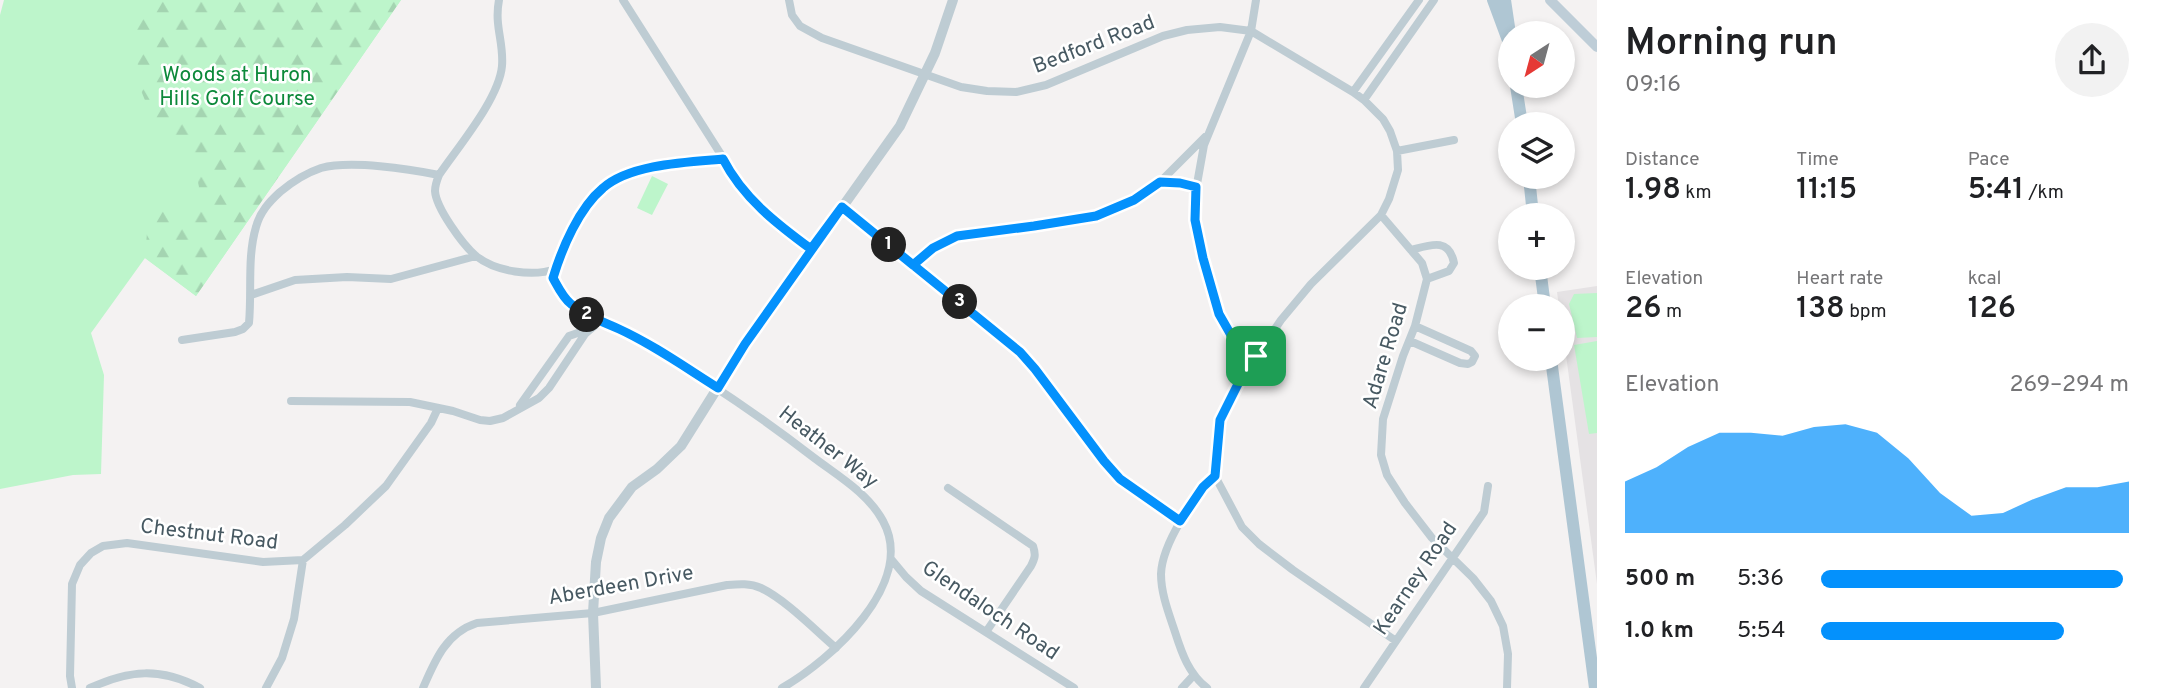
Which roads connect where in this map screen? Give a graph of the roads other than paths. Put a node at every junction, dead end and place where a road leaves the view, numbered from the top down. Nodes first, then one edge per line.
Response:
1 (499, 0) edge
2 (623, 0) edge
3 (789, 0) edge
4 (953, 0) edge
5 (1256, 0) edge
6 (1434, 0) edge
7 (1493, 0) edge
8 (1505, 0) edge
9 (1550, 0) edge
10 (1418, 1) edge
11 (1428, 8) junction
12 (1501, 21) edge
13 (1507, 21) edge
14 (1251, 31) junction
15 (1597, 47) edge
16 (925, 75) junction
17 (1353, 92) junction
18 (1364, 100) junction
19 (1208, 135) junction
20 (1454, 140) dead end
21 (1397, 151) junction
22 (723, 159) junction
23 (439, 175) junction
24 (1160, 182) junction
25 (1196, 187) junction
26 (842, 207) junction
27 (1381, 215) junction
28 (811, 249) junction
29 (1411, 250) junction
30 (476, 256) junction
31 (913, 265) junction
32 (556, 269) junction
33 (1427, 279) junction
34 (251, 295) junction
35 (599, 322) junction
36 (1415, 326) junction
37 (182, 340) dead end
38 (1410, 341) junction
39 (1256, 356) junction
40 (1554, 371) edge
41 (718, 388) junction
42 (291, 401) dead end
43 (438, 408) junction
44 (1215, 476) junction
45 (1488, 486) dead end
46 (948, 488) dead end
47 (1180, 521) junction
48 (1452, 557) junction
49 (891, 559) junction
50 (303, 560) junction
51 (593, 613) junction
52 (986, 632) junction
53 (1396, 640) junction
54 (836, 648) junction
55 (1193, 676) junction
56 (72, 688) edge
57 (90, 688) edge
58 (200, 688) edge
59 (266, 688) edge
60 (423, 688) edge
61 (596, 688) edge
62 (782, 688) edge
63 (1074, 688) edge
64 (1182, 688) edge
65 (1207, 688) edge
66 (1364, 688) edge
67 (1507, 688) edge
68 (1595, 688) edge

1 - 23 street
2 - 22 street
3 - 16 street, Bedford Road
4 - 16 street
5 - 14 street
6 - 11 street
7 - 12 main road
8 - 13 main road
9 - 15 main road
10 - 11 street
10 - 17 street
11 - 18 street
14 - 16 street, Bedford Road
14 - 17 street, Bedford Road
14 - 19 street
16 - 26 street
17 - 18 street, Bedford Road
18 - 21 street, Bedford Road
19 - 24 street
19 - 25 street
20 - 21 street
21 - 27 street
22 - 28 street
22 - 32 street
23 - 30 street
23 - 34 street
24 - 25 street
24 - 31 street
25 - 39 street
26 - 28 street
26 - 31 street
27 - 29 street, Adare Road
27 - 39 street
28 - 41 street
29 - 33 street, Adare Road
29 - 33 street
30 - 32 street
30 - 34 street
31 - 47 street
32 - 35 street, Heather Way
33 - 36 street, Adare Road
34 - 37 street
35 - 41 street, Heather Way
35 - 43 street
36 - 38 street, Adare Road
36 - 38 street
38 - 48 street, Adare Road
39 - 44 street
40 - 68 main road
41 - 49 street, Heather Way
41 - 51 street
42 - 43 street
43 - 50 street, Chestnut Road
44 - 47 street
44 - 53 street
45 - 48 street, Kearney Road
46 - 52 street
47 - 55 street
48 - 53 street, Kearney Road
48 - 67 street, Adare Road
49 - 52 street, Glendaloch Road
49 - 54 street, Heather Way
50 - 56 street, Chestnut Road
50 - 59 street
51 - 54 street, Aberdeen Drive
51 - 60 street, Aberdeen Drive
51 - 61 street
52 - 63 street, Glendaloch Road
53 - 66 street, Kearney Road
54 - 62 street, Heather Way
55 - 64 street
55 - 65 street
57 - 58 street

